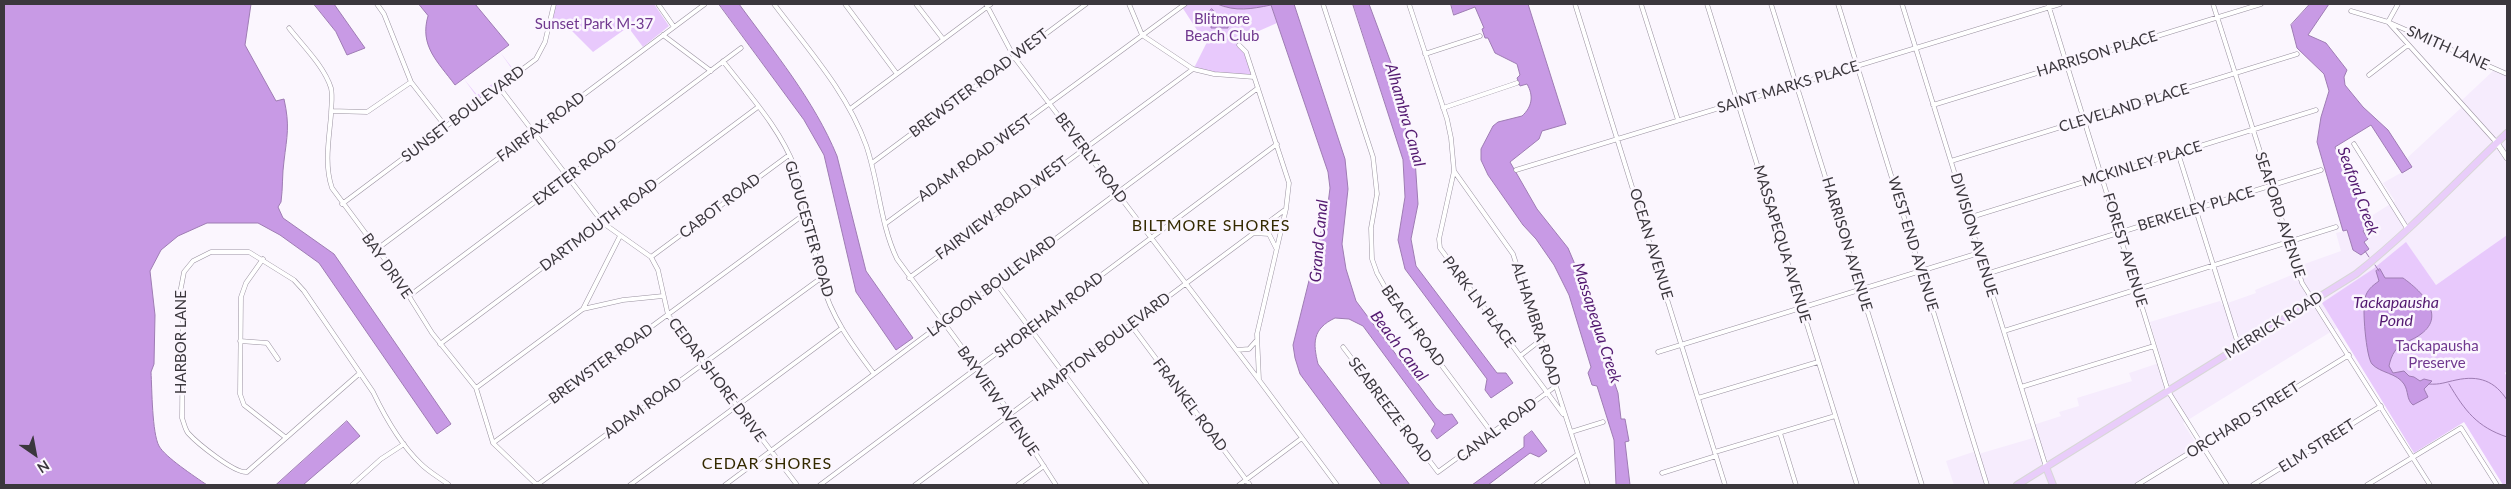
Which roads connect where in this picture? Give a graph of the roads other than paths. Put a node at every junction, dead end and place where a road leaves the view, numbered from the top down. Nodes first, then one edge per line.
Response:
1 (377, 4) edge
2 (554, 4) edge
3 (658, 4) edge
4 (705, 4) edge
5 (774, 4) edge
6 (845, 4) edge
7 (916, 4) edge
8 (1086, 4) edge
9 (1129, 4) edge
10 (1185, 4) edge
11 (1323, 4) edge
12 (1409, 4) edge
13 (1575, 4) edge
14 (1641, 4) edge
15 (1707, 4) edge
16 (1772, 4) edge
17 (1838, 4) edge
18 (1902, 4) edge
19 (2060, 4) edge
20 (2214, 4) edge
21 (2261, 4) edge
22 (2398, 4) edge
23 (988, 5) edge
24 (2049, 5) edge
25 (2351, 11) dead end
26 (2218, 17) junction
27 (2388, 22) junction
28 (674, 27) junction
29 (289, 28) dead end
30 (663, 35) junction
31 (1142, 35) junction
32 (1480, 36) dead end
33 (943, 40) junction
34 (1239, 45) dead end
35 (2408, 45) junction
36 (742, 48) dead end
37 (1916, 48) junction
38 (1425, 54) junction
39 (2297, 54) dead end
40 (1014, 57) junction
41 (723, 61) junction
42 (2067, 64) junction
43 (1857, 66) junction
44 (1193, 69) junction
45 (711, 71) junction
46 (2235, 73) junction
47 (897, 74) junction
48 (2507, 74) edge
49 (2369, 75) dead end
50 (1254, 77) junction
51 (412, 82) junction
52 (1517, 83) dead end
53 (1797, 84) junction
54 (499, 87) junction
55 (1258, 88) junction
56 (1738, 102) junction
57 (1049, 103) junction
58 (1933, 105) junction
59 (758, 107) junction
60 (1443, 108) junction
61 (850, 109) junction
62 (2316, 110) dead end
63 (331, 111) junction
64 (1678, 120) junction
65 (2084, 120) junction
66 (446, 127) junction
67 (2253, 129) junction
68 (533, 133) junction
69 (2507, 133) edge
70 (1618, 139) junction
71 (2497, 143) junction
72 (1278, 144) junction
73 (2354, 144) dead end
74 (1083, 148) junction
75 (2178, 153) junction
76 (788, 154) junction
77 (2507, 158) edge
78 (1951, 161) junction
79 (872, 163) junction
80 (1516, 170) dead end
81 (2321, 170) dead end
82 (1454, 171) junction
83 (2102, 176) junction
84 (567, 178) junction
85 (2271, 186) junction
86 (1117, 193) junction
87 (342, 204) junction
88 (1286, 209) junction
89 (2195, 210) junction
90 (806, 212) junction
91 (1968, 218) junction
92 (603, 222) junction
93 (885, 224) junction
94 (2336, 227) dead end
95 (2408, 230) junction
96 (2119, 233) junction
97 (1254, 234) junction
98 (620, 236) junction
99 (1152, 238) junction
100 (2289, 242) junction
101 (376, 249) junction
102 (1276, 249) junction
103 (1979, 253) junction
104 (651, 257) junction
105 (263, 259) junction
106 (2213, 266) junction
107 (1921, 271) junction
108 (1986, 274) junction
109 (821, 278) junction
110 (909, 278) junction
111 (996, 283) junction
112 (1186, 284) junction
113 (1861, 289) junction
114 (2137, 289) junction
115 (409, 296) junction
116 (663, 296) junction
117 (2314, 300) junction
118 (1802, 308) junction
119 (583, 309) junction
120 (668, 315) junction
121 (942, 323) junction
122 (1130, 325) junction
123 (842, 328) junction
124 (1030, 329) junction
125 (2004, 331) junction
126 (1542, 339) junction
127 (240, 341) junction
128 (1256, 342) junction
129 (440, 344) junction
130 (1682, 345) junction
131 (2154, 346) junction
132 (1343, 347) dead end
133 (2240, 347) junction
134 (1236, 350) junction
135 (1658, 352) dead end
136 (2349, 355) junction
137 (1520, 356) junction
138 (278, 359) dead end
139 (1818, 362) junction
140 (704, 363) junction
141 (977, 369) junction
142 (360, 373) junction
143 (874, 374) junction
144 (1064, 374) junction
145 (1259, 380) junction
146 (1556, 386) junction
147 (2021, 387) junction
148 (476, 388) junction
149 (2168, 391) junction
150 (1547, 392) junction
151 (1698, 398) junction
152 (736, 406) junction
153 (2381, 406) junction
154 (1010, 415) junction
155 (1835, 416) junction
156 (1566, 418) junction
157 (1602, 422) dead end
158 (1571, 432) junction
159 (1492, 433) junction
160 (1780, 433) junction
161 (285, 438) junction
162 (1302, 438) junction
163 (493, 443) junction
164 (404, 444) junction
165 (2202, 446) junction
166 (771, 451) junction
167 (1578, 454) junction
168 (1716, 454) junction
169 (2413, 457) junction
170 (1044, 466) junction
171 (2046, 467) junction
172 (1438, 472) joint
173 (1662, 473) dead end
174 (1246, 480) junction
175 (443, 481) junction
176 (352, 485) edge
177 (438, 485) edge
178 (449, 485) edge
179 (537, 485) edge
180 (630, 485) edge
181 (725, 485) edge
182 (797, 485) edge
183 (820, 485) edge
184 (915, 485) edge
185 (1018, 485) edge
186 (1056, 485) edge
187 (1147, 485) edge
188 (1239, 485) edge
189 (1250, 485) edge
190 (1337, 485) edge
191 (1536, 485) edge
192 (1588, 485) edge
193 (1726, 485) edge
194 (1796, 485) edge
195 (1856, 485) edge
196 (1922, 485) edge
197 (1987, 485) edge
198 (2017, 485) edge
199 (2053, 485) edge
200 (2137, 485) edge
201 (2227, 485) edge
202 (2253, 485) edge
203 (2366, 485) edge
204 (2430, 485) edge
205 (2497, 485) edge

1 - 51 street
2 - 54 street, SUNSET BOULEVARD
3 - 28 street
4 - 28 street, FAIRFAX ROAD
5 - 61 street, BAYVIEW AVENUE
6 - 47 street
7 - 33 street
8 - 40 street, BREWSTER ROAD WEST
9 - 31 street
10 - 31 street, ADAM ROAD WEST
11 - 159 street, BEACH ROAD
12 - 38 street
13 - 70 street, OCEAN AVENUE
14 - 64 street
15 - 56 street, MASSAPEQUA AVENUE
16 - 53 street, HARRISON AVENUE
17 - 43 street, WEST END AVENUE
18 - 37 street, DIVISION AVENUE
19 - 24 street, SAINT MARKS PLACE
20 - 26 street, SEAFORD AVENUE
21 - 26 street, HARRISON PLACE
22 - 27 street
23 - 33 street
23 - 40 street, BEVERLY ROAD
24 - 37 street, SAINT MARKS PLACE
24 - 42 street, FOREST AVENUE
25 - 27 street, SMITH LANE
26 - 42 street, HARRISON PLACE
26 - 46 street, SEAFORD AVENUE
27 - 35 street
27 - 48 street, SMITH LANE
28 - 30 street, FAIRFAX ROAD
29 - 63 street, BAY DRIVE
30 - 45 street
30 - 68 street, FAIRFAX ROAD
31 - 44 street
31 - 57 street, ADAM ROAD WEST
32 - 38 street
33 - 47 street
34 - 50 street
35 - 49 street
35 - 71 street
36 - 41 street, EXETER ROAD
37 - 43 street, SAINT MARKS PLACE
37 - 58 street, DIVISION AVENUE
38 - 60 street
39 - 46 street, CLEVELAND PLACE
40 - 57 street, BEVERLY ROAD
40 - 79 street, BREWSTER ROAD WEST
41 - 45 street, EXETER ROAD
41 - 59 street, GLOUCESTER ROAD
42 - 58 street, HARRISON PLACE
42 - 65 street, FOREST AVENUE
43 - 53 street, SAINT MARKS PLACE
43 - 107 street, WEST END AVENUE
44 - 50 street
44 - 74 street, FAIRVIEW ROAD WEST
45 - 84 street, EXETER ROAD
46 - 65 street, CLEVELAND PLACE
46 - 67 street, SEAFORD AVENUE
47 - 61 street
50 - 55 street
51 - 63 street
51 - 66 street
52 - 60 street
53 - 56 street, SAINT MARKS PLACE
53 - 113 street, HARRISON AVENUE
54 - 66 street, SUNSET BOULEVARD
54 - 68 street
55 - 72 street
55 - 86 street, LAGOON BOULEVARD
56 - 64 street, SAINT MARKS PLACE
56 - 118 street, MASSAPEQUA AVENUE
57 - 74 street, BEVERLY ROAD
57 - 93 street, ADAM ROAD WEST
58 - 78 street, DIVISION AVENUE
59 - 76 street, GLOUCESTER ROAD
59 - 92 street, DARTMOUTH ROAD
60 - 82 street
61 - 79 street, BAYVIEW AVENUE
62 - 67 street, MCKINLEY PLACE
63 - 87 street, BAY DRIVE
64 - 70 street, SAINT MARKS PLACE
65 - 78 street, CLEVELAND PLACE
65 - 83 street, FOREST AVENUE
66 - 87 street, SUNSET BOULEVARD
67 - 75 street, MCKINLEY PLACE
67 - 85 street, SEAFORD AVENUE
68 - 84 street
68 - 101 street, FAIRFAX ROAD
69 - 71 main road, MERRICK ROAD
70 - 80 street, SAINT MARKS PLACE
70 - 130 street, OCEAN AVENUE
71 - 77 street
71 - 95 main road, MERRICK ROAD
72 - 88 street
72 - 99 street, SHOREHAM ROAD
73 - 95 street
74 - 86 street, BEVERLY ROAD
74 - 110 street, FAIRVIEW ROAD WEST
75 - 83 street, MCKINLEY PLACE
75 - 89 street
76 - 90 street, GLOUCESTER ROAD
76 - 104 street, CABOT ROAD
78 - 91 street, DIVISION AVENUE
79 - 93 street, BAYVIEW AVENUE
81 - 85 street, BERKELEY PLACE
82 - 126 street, ALHAMBRA ROAD
82 - 137 street, PARK LN PLACE
83 - 91 street, MCKINLEY PLACE
83 - 96 street, FOREST AVENUE
84 - 92 street
84 - 115 street, EXETER ROAD
85 - 89 street, BERKELEY PLACE
85 - 100 street, SEAFORD AVENUE
86 - 99 street, BEVERLY ROAD
86 - 111 street, LAGOON BOULEVARD
87 - 101 street, BAY DRIVE
88 - 97 street, HAMPTON BOULEVARD
88 - 102 street
89 - 96 street, BERKELEY PLACE
89 - 106 street
90 - 109 street, GLOUCESTER ROAD
90 - 120 street, BREWSTER ROAD
91 - 103 street, DIVISION AVENUE
92 - 98 street
92 - 129 street, DARTMOUTH ROAD
93 - 110 street, BAYVIEW AVENUE
94 - 100 street
95 - 117 main road, MERRICK ROAD
96 - 108 street, BERKELEY PLACE
96 - 114 street, FOREST AVENUE
97 - 102 street
97 - 112 street, HAMPTON BOULEVARD
98 - 104 street
98 - 119 street
99 - 112 street, BEVERLY ROAD
99 - 124 street, SHOREHAM ROAD
100 - 106 street
100 - 117 street, SEAFORD AVENUE
101 - 115 street, BAY DRIVE
102 - 128 street
103 - 107 street
103 - 108 street, DIVISION AVENUE
104 - 116 street, CEDAR SHORE DRIVE
105 - 127 street
105 - 142 street, HARBOR LANE
105 - 161 street, HARBOR LANE
106 - 114 street
106 - 133 street
107 - 113 street
107 - 197 street, WEST END AVENUE
108 - 125 street, DIVISION AVENUE
109 - 123 street, GLOUCESTER ROAD
109 - 140 street, ADAM ROAD
110 - 121 street, BAYVIEW AVENUE
111 - 121 street, LAGOON BOULEVARD
111 - 124 street
112 - 122 street, HAMPTON BOULEVARD
112 - 134 street, BEVERLY ROAD
113 - 118 street
113 - 196 street, HARRISON AVENUE
114 - 125 street
114 - 131 street, FOREST AVENUE
115 - 129 street, BAY DRIVE
116 - 119 street
116 - 120 street, CEDAR SHORE DRIVE
117 - 133 main road, MERRICK ROAD
117 - 136 street, SEAFORD AVENUE
118 - 130 street
118 - 139 street, MASSAPEQUA AVENUE
119 - 148 street
120 - 140 street, CEDAR SHORE DRIVE
120 - 163 street, BREWSTER ROAD
121 - 141 street, BAYVIEW AVENUE
121 - 143 street, LAGOON BOULEVARD
122 - 144 street, HAMPTON BOULEVARD
122 - 174 street, FRANKEL ROAD
123 - 143 street, GLOUCESTER ROAD
123 - 152 street
124 - 141 street, SHOREHAM ROAD
124 - 144 street
125 - 147 street, DIVISION AVENUE
126 - 137 street
126 - 146 street, ALHAMBRA ROAD
127 - 138 street
127 - 161 street
128 - 134 street
128 - 145 street
129 - 148 street, BAY DRIVE
130 - 135 street
130 - 151 street, OCEAN AVENUE
131 - 147 street
131 - 149 street, FOREST AVENUE
132 - 172 street, SEABREEZE ROAD
133 - 149 main road, MERRICK ROAD
134 - 145 street, BEVERLY ROAD
136 - 153 street, SEAFORD AVENUE
136 - 165 street, ORCHARD STREET
137 - 150 street, PARK LN PLACE
139 - 151 street
139 - 155 street, MASSAPEQUA AVENUE
140 - 152 street, CEDAR SHORE DRIVE
140 - 179 street, ADAM ROAD
141 - 154 street, BAYVIEW AVENUE
141 - 183 street, SHOREHAM ROAD
142 - 161 street
142 - 164 street, HARBOR LANE
143 - 166 street, LAGOON BOULEVARD
144 - 154 street, HAMPTON BOULEVARD
144 - 187 street
145 - 162 street, BEVERLY ROAD
146 - 150 street, CANAL ROAD
146 - 156 street, ALHAMBRA ROAD
147 - 171 street, DIVISION AVENUE
148 - 163 street, BAY DRIVE
149 - 165 street, FOREST AVENUE
149 - 171 main road, MERRICK ROAD
150 - 156 street, PARK LN PLACE
150 - 159 street, CANAL ROAD
151 - 168 street, OCEAN AVENUE
152 - 166 street, CEDAR SHORE DRIVE
152 - 180 street
153 - 169 street, SEAFORD AVENUE
153 - 202 street, ELM STREET
154 - 170 street, BAYVIEW AVENUE
154 - 184 street, HAMPTON BOULEVARD
155 - 160 street
155 - 195 street, MASSAPEQUA AVENUE
156 - 158 street, ALHAMBRA ROAD
157 - 158 street
158 - 167 street, ALHAMBRA ROAD
159 - 172 street, CANAL ROAD
160 - 168 street
160 - 194 street
162 - 174 street
162 - 190 street, BEVERLY ROAD
163 - 179 street, BAY DRIVE
164 - 175 street, HARBOR LANE
164 - 176 street
165 - 200 street, ORCHARD STREET
165 - 201 street, FOREST AVENUE
166 - 181 street, LAGOON BOULEVARD
166 - 182 street, CEDAR SHORE DRIVE
167 - 191 street
167 - 192 street, ALHAMBRA ROAD
168 - 173 street
168 - 193 street, OCEAN AVENUE
169 - 203 street
169 - 204 street, SEAFORD AVENUE
169 - 205 street
170 - 185 street
170 - 186 street, BAYVIEW AVENUE
171 - 198 main road, MERRICK ROAD
171 - 199 main road
174 - 188 street
174 - 189 street, FRANKEL ROAD
175 - 177 street
175 - 178 street, HARBOR LANE

